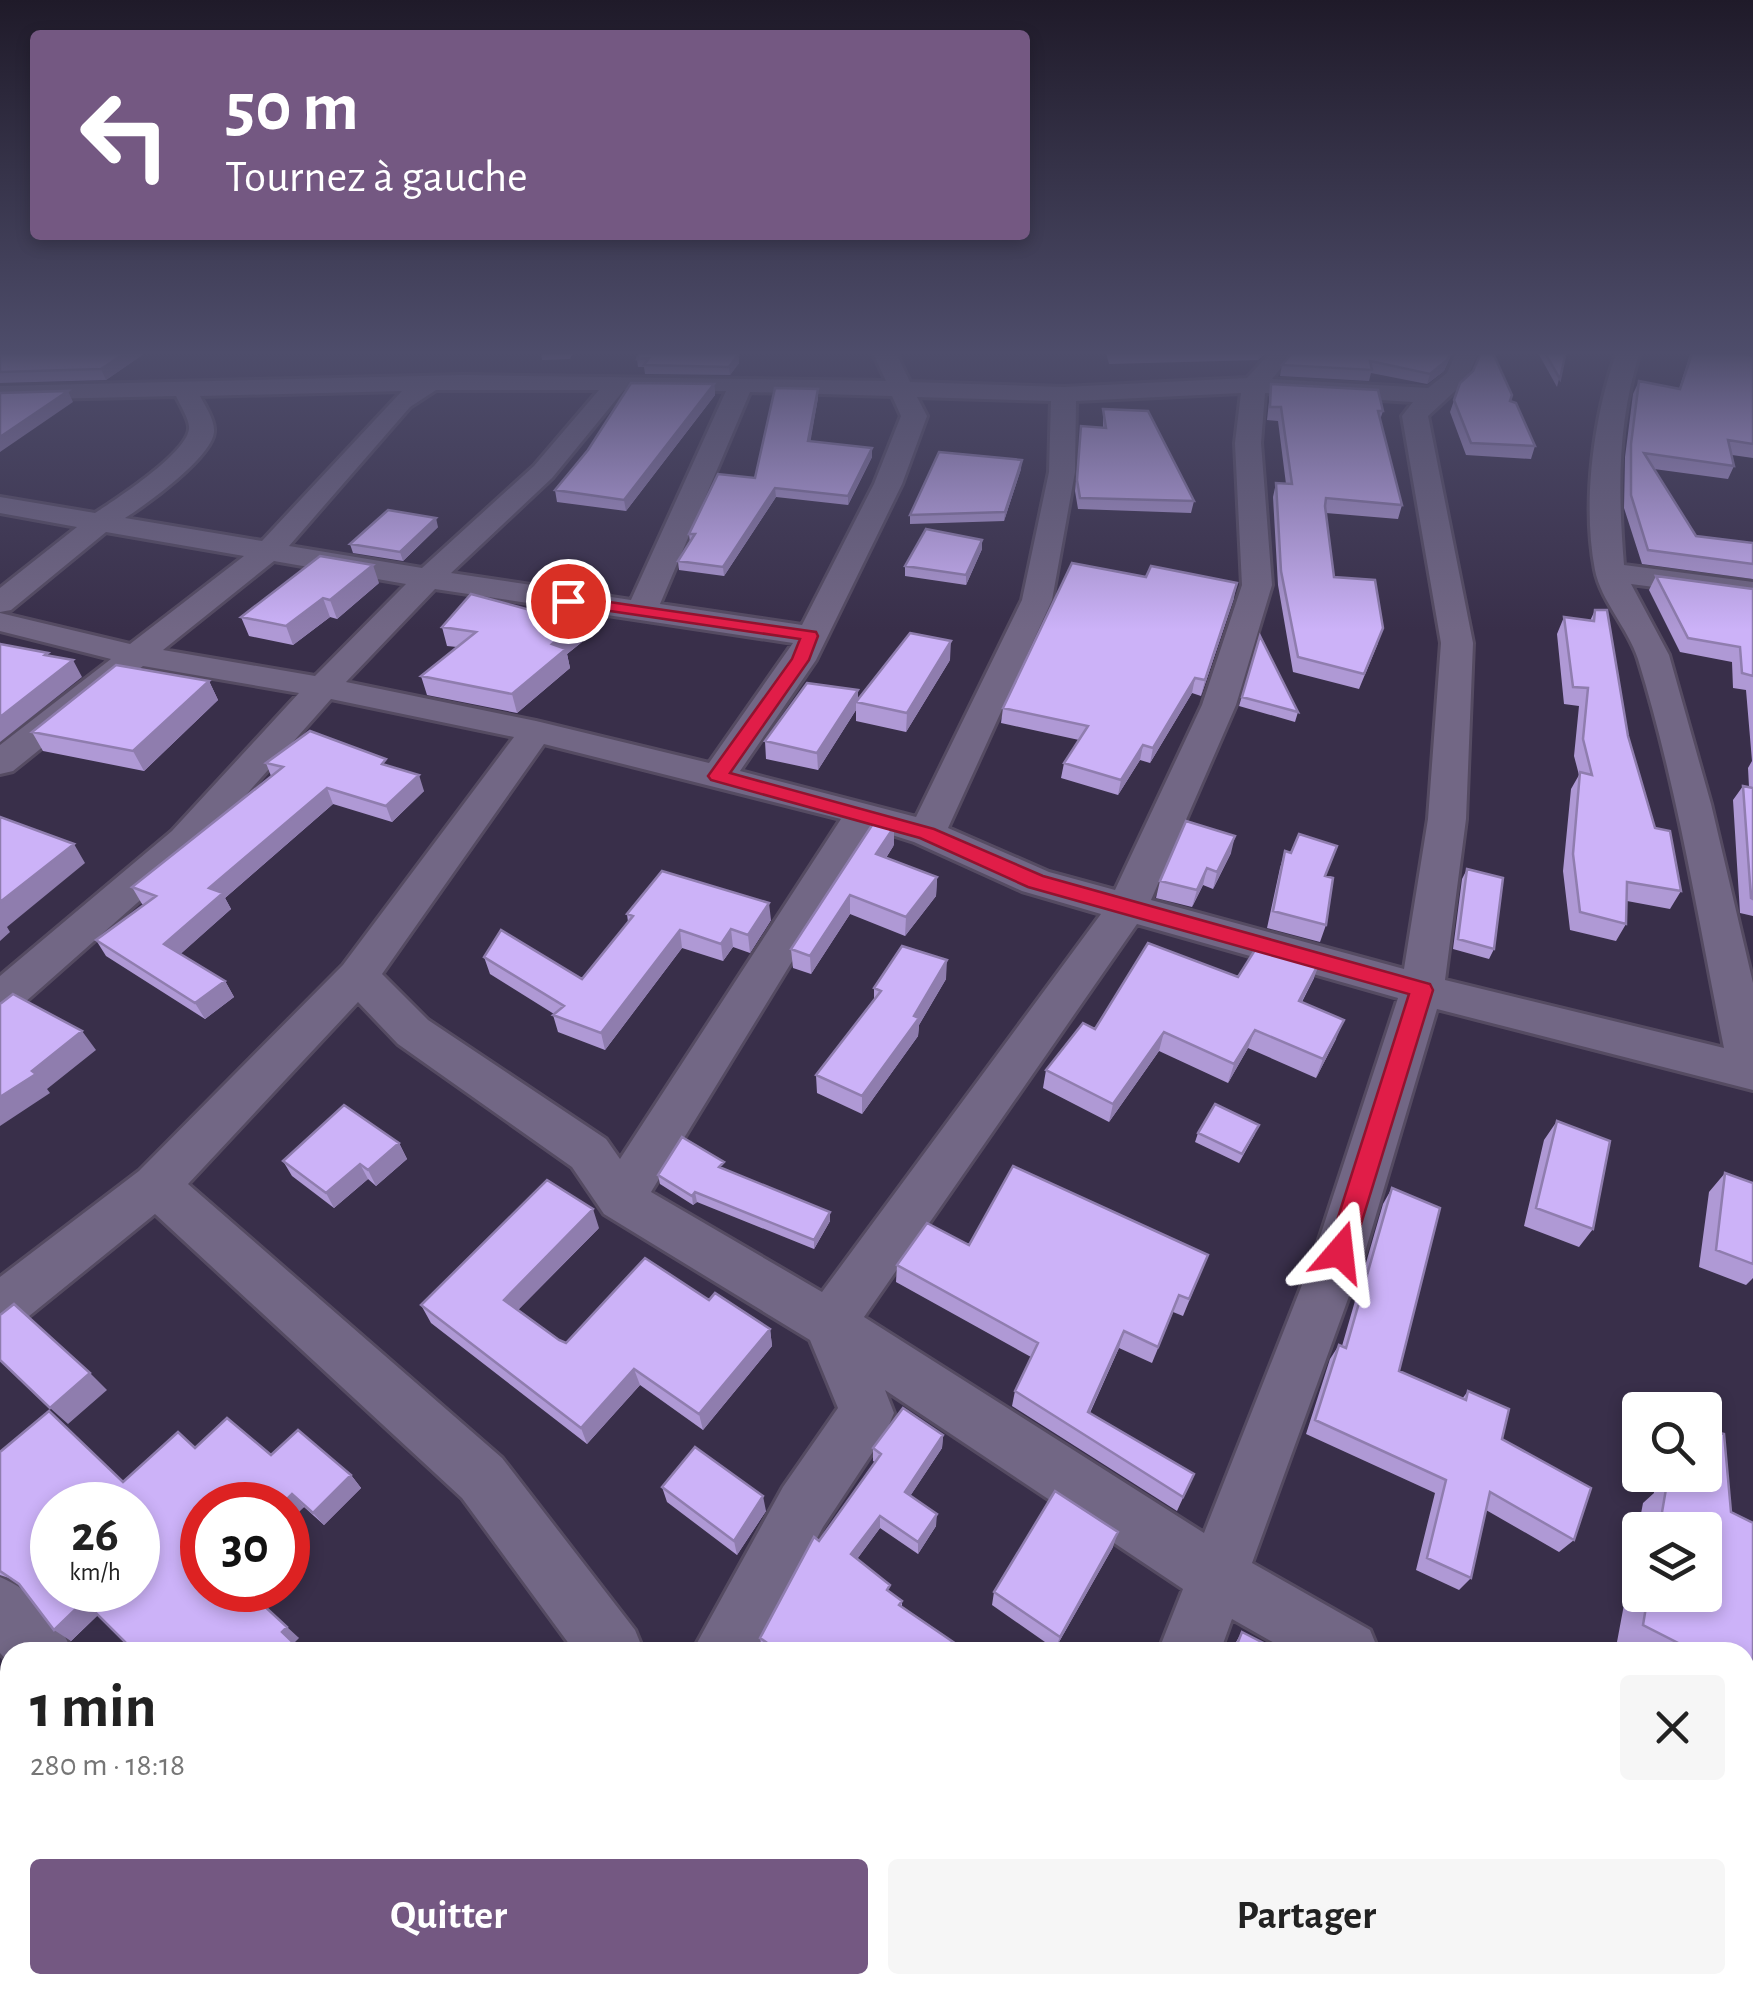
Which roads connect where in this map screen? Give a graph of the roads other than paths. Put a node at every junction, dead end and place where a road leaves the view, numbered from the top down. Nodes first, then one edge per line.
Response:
1 (198, 444) edge
2 (364, 444) edge
3 (567, 444) edge
4 (715, 444) edge
5 (903, 444) edge
6 (1063, 444) edge
7 (1248, 444) edge
8 (1419, 444) edge
9 (1609, 444) edge
10 (0, 506) edge
11 (100, 522) junction
12 (270, 549) junction
13 (1610, 572) junction
14 (429, 578) junction
15 (1753, 591) edge
16 (0, 603) edge
17 (641, 612) junction
18 (0, 622) edge
19 (810, 636) junction
20 (135, 655) junction
21 (323, 687) junction
22 (536, 730) junction
23 (0, 764) edge
24 (718, 776) junction
25 (864, 813) junction
26 (927, 834) junction
27 (1128, 906) junction
28 (358, 976) junction
29 (1422, 990) junction
30 (0, 1000) edge
31 (1752, 1072) edge
32 (156, 1185) junction
33 (621, 1199) junction
34 (0, 1308) edge
35 (829, 1324) junction
36 (1218, 1576) junction
37 (0, 1607) edge
38 (32, 1642) edge
39 (606, 1642) edge
40 (729, 1642) edge
41 (1192, 1642) edge
42 (1331, 1642) edge

1 - 11 street
2 - 12 street
3 - 14 street
4 - 17 street
5 - 19 street
6 - 26 street
7 - 27 street
8 - 29 street
9 - 13 street
10 - 11 street
11 - 12 street
11 - 16 street
12 - 14 street
12 - 20 street
13 - 15 street
13 - 31 street
14 - 17 street
14 - 21 street
17 - 19 street
18 - 20 street
19 - 24 street
20 - 21 street
20 - 23 street
21 - 22 street
21 - 30 street
22 - 24 street
22 - 28 street
24 - 25 street
25 - 26 street
25 - 33 street
26 - 27 street
27 - 29 street
27 - 35 street
28 - 32 street
28 - 33 street
29 - 31 street
29 - 36 street
32 - 34 street
32 - 39 street
33 - 35 street
35 - 36 street
35 - 40 street
36 - 41 street
36 - 42 street
37 - 38 street

